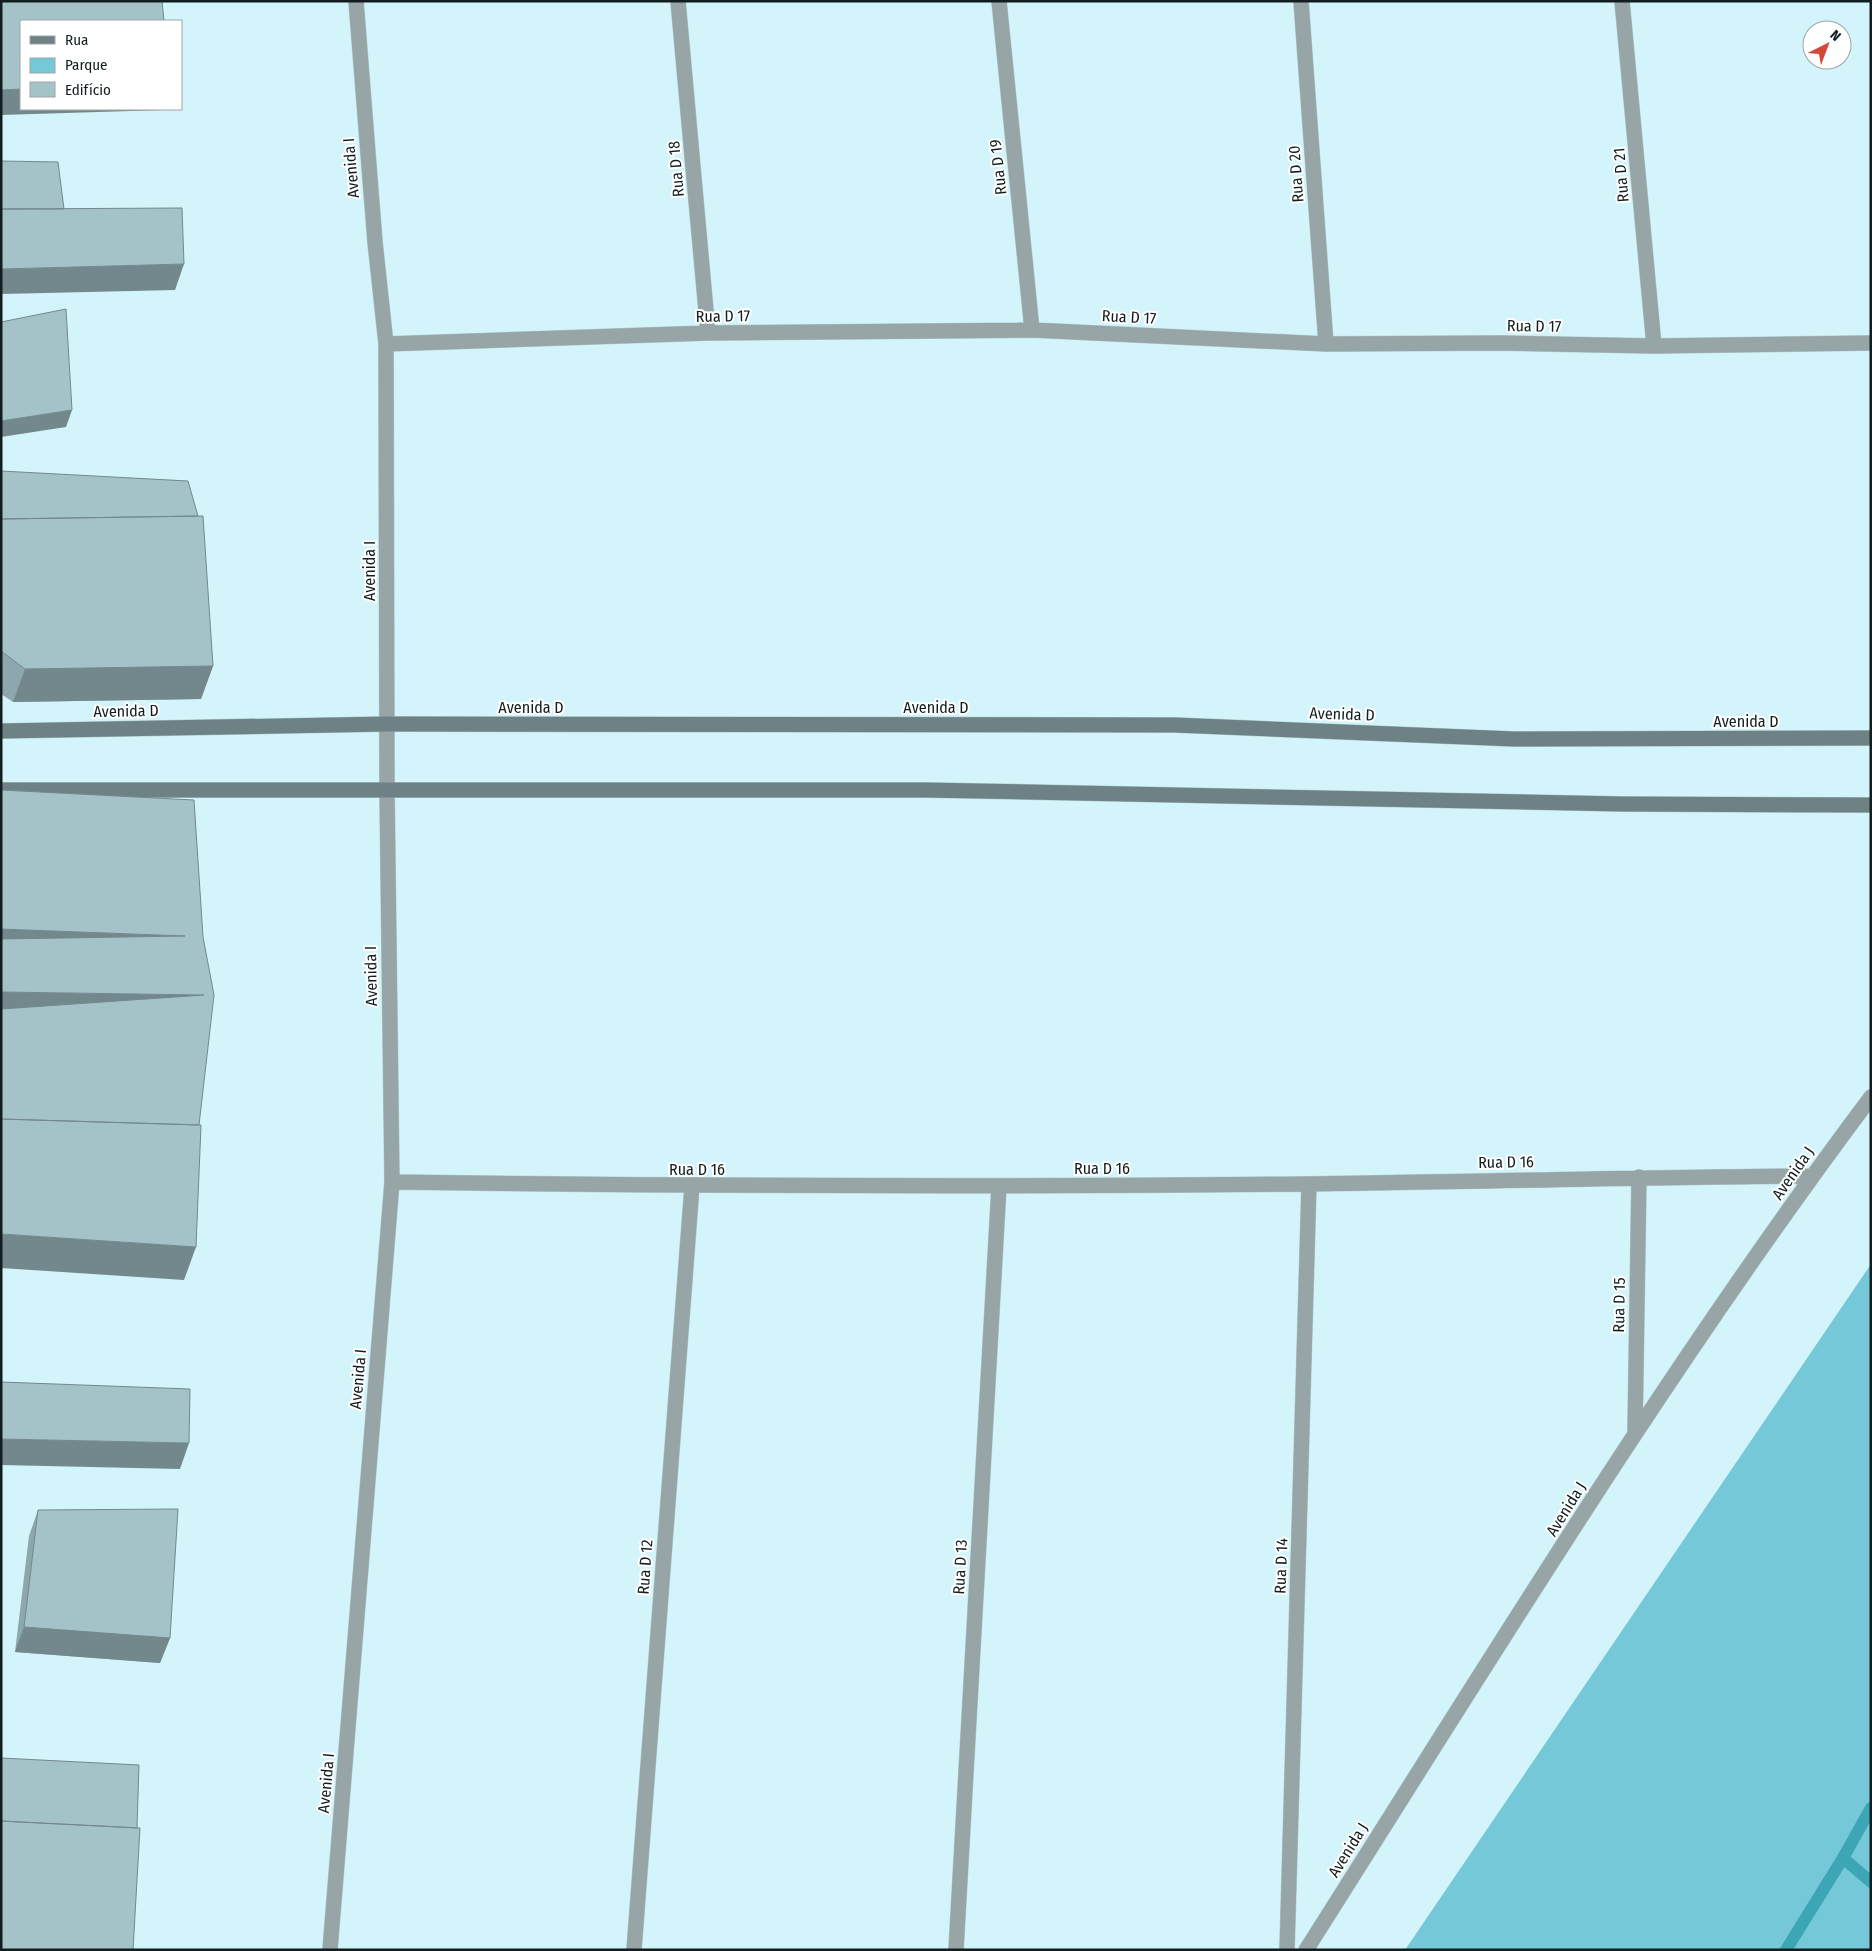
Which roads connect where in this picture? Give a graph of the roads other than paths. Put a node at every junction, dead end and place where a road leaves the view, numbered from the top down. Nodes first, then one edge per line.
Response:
1 (356, 1) edge
2 (678, 1) edge
3 (999, 1) edge
4 (1301, 1) edge
5 (1622, 1) edge
6 (1032, 330) junction
7 (708, 333) junction
8 (1871, 343) edge
9 (386, 344) junction
10 (1326, 344) junction
11 (1654, 346) junction
12 (387, 724) junction
13 (1, 731) edge
14 (1871, 738) edge
15 (1, 790) edge
16 (387, 790) junction
17 (1871, 805) edge
18 (1871, 1097) edge
19 (1812, 1176) junction
20 (1639, 1177) junction
21 (392, 1182) junction
22 (1309, 1184) junction
23 (692, 1186) junction
24 (999, 1186) junction
25 (1635, 1432) junction
26 (330, 1950) edge
27 (634, 1950) edge
28 (956, 1950) edge
29 (1287, 1950) edge
30 (1306, 1950) edge

1 - 9 street, Avenida I
2 - 7 street, Rua D 18
3 - 6 street, Rua D 19
4 - 10 street, Rua D 20
5 - 11 street, Rua D 21
6 - 7 street, Rua D 17
6 - 10 street, Rua D 17
7 - 9 street, Rua D 17
8 - 11 street, Rua D 17
9 - 12 street, Avenida I
10 - 11 street, Rua D 17
12 - 13 main road, Avenida D
12 - 14 main road, Avenida D
12 - 16 street, Avenida I
15 - 16 main road
16 - 17 main road
16 - 21 street, Avenida I
18 - 19 street, Avenida J
19 - 20 street, Rua D 16
19 - 25 street, Avenida J
20 - 22 street, Rua D 16
20 - 25 street, Rua D 15
21 - 23 street, Rua D 16
21 - 26 street, Avenida I
22 - 24 street, Rua D 16
22 - 29 street, Rua D 14
23 - 24 street, Rua D 16
23 - 27 street, Rua D 12
24 - 28 street, Rua D 13
25 - 30 street, Avenida J

